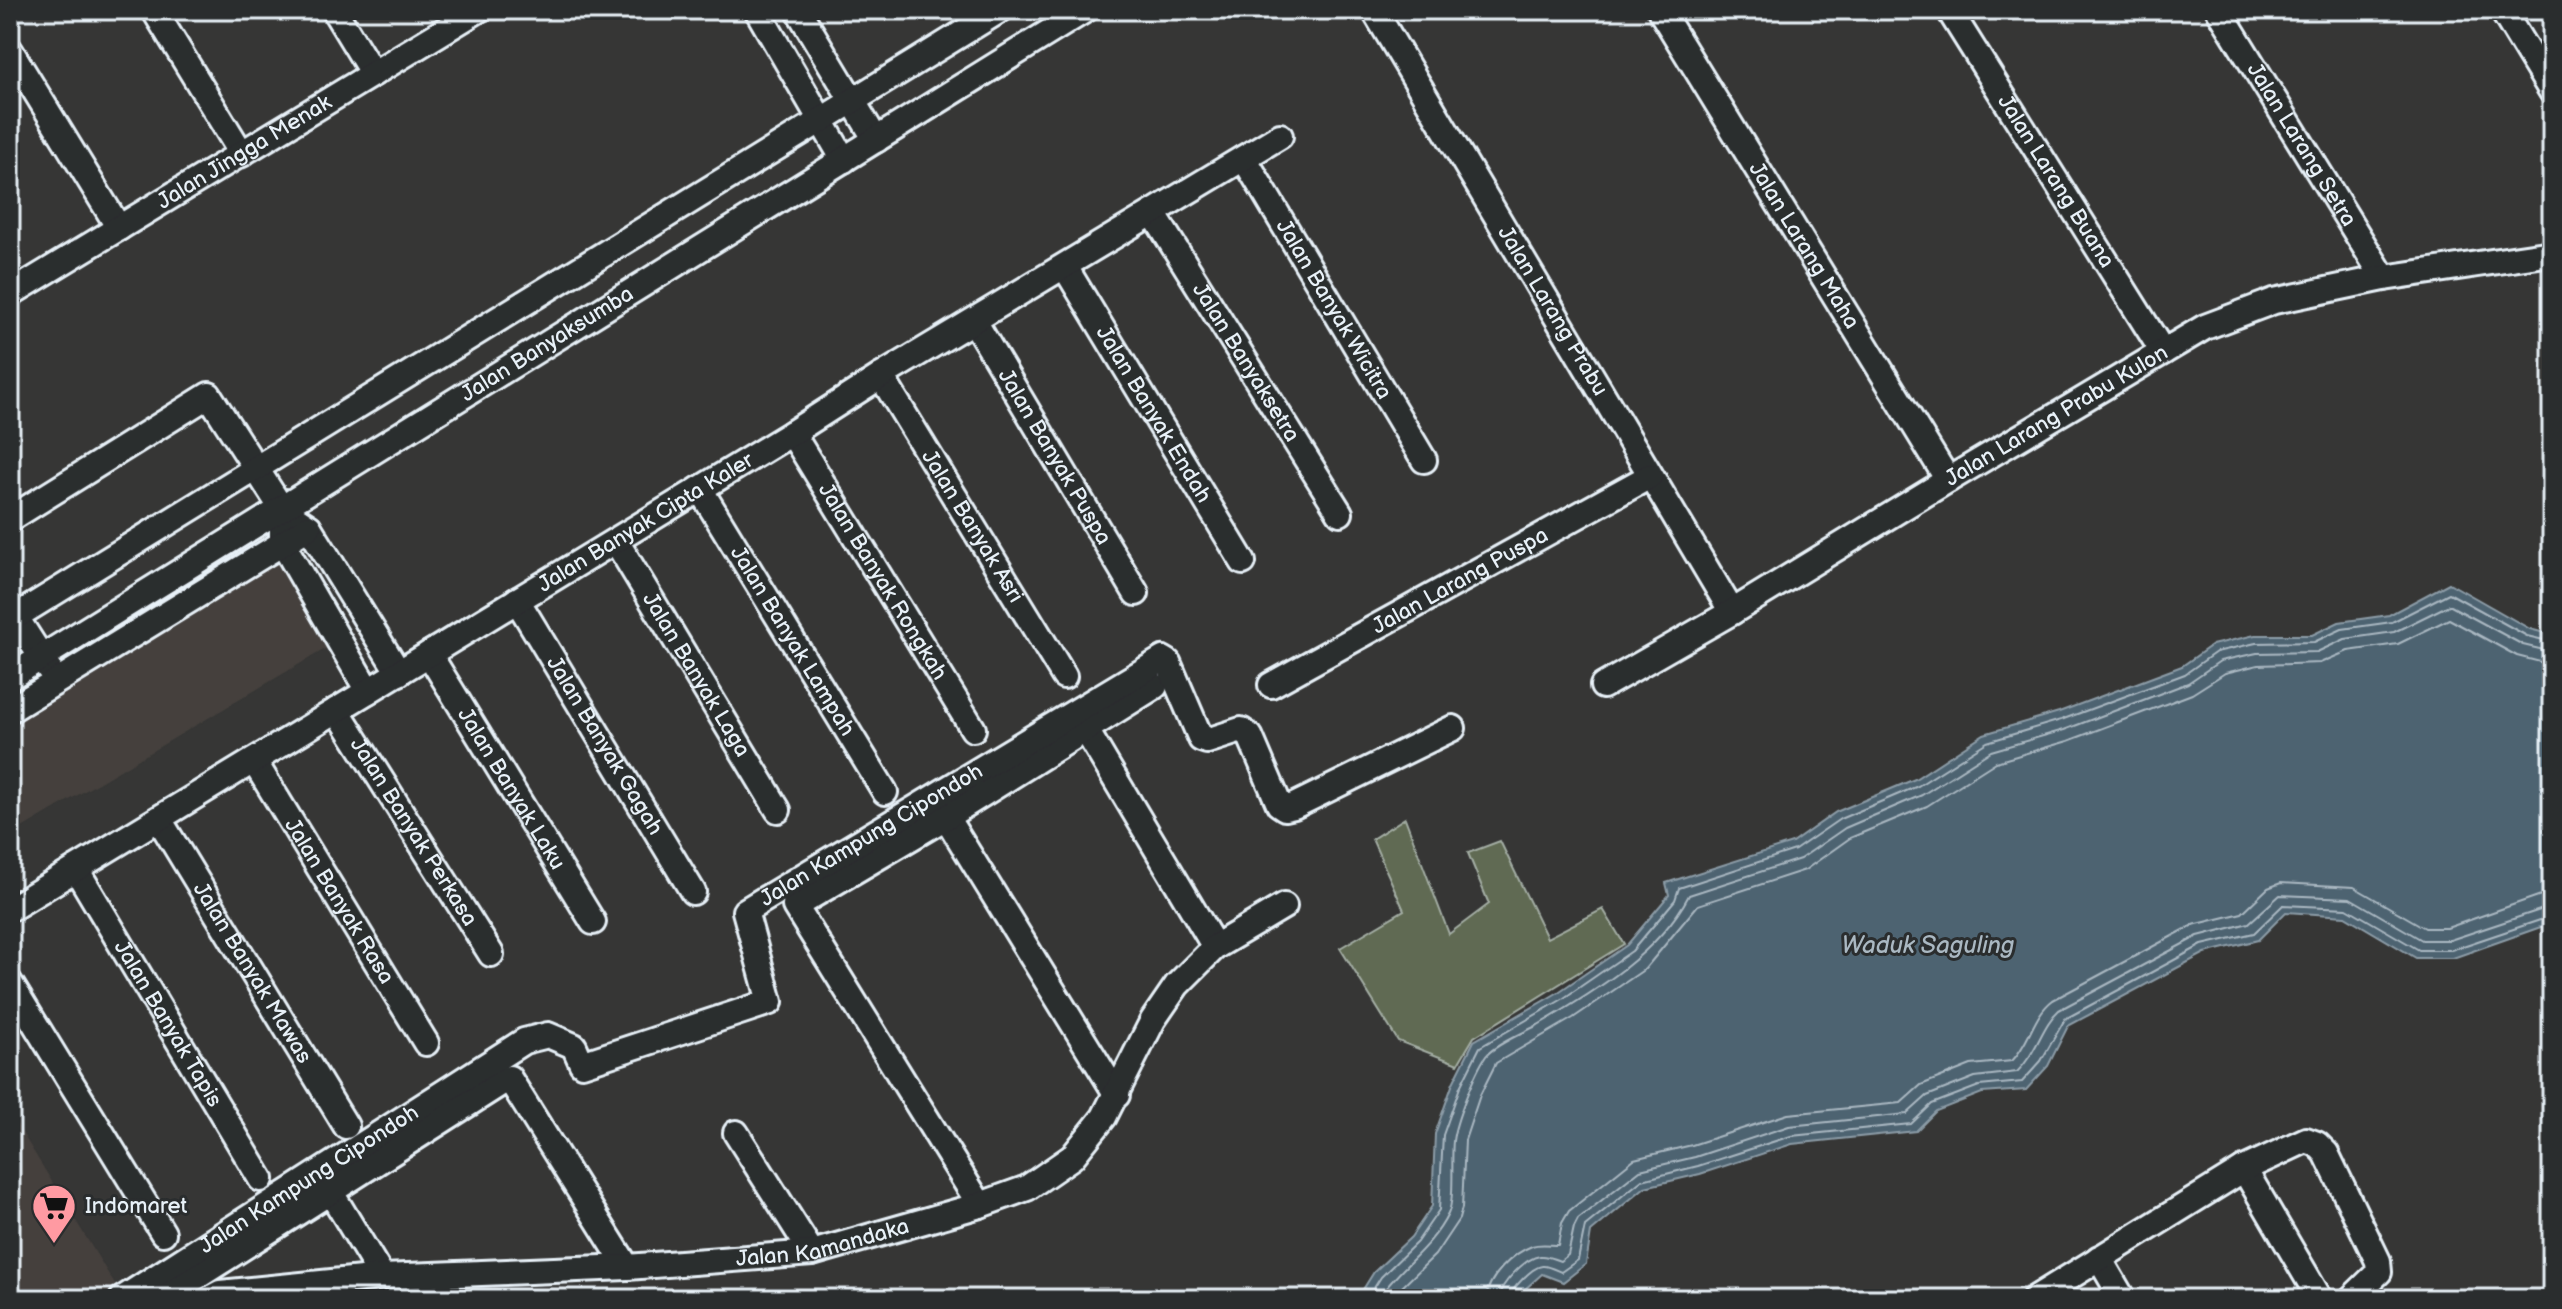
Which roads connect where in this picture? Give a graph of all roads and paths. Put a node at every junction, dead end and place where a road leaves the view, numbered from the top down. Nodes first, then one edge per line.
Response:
1 (154, 10) edge
2 (334, 10) edge
3 (478, 10) edge
4 (757, 10) edge
5 (798, 10) edge
6 (1000, 10) edge
7 (1085, 10) edge
8 (1660, 10) edge
9 (1949, 10) edge
10 (2219, 10) edge
11 (2502, 10) edge
12 (1380, 12) edge
13 (10, 50) edge
14 (373, 74) junction
15 (2552, 92) edge
16 (852, 101) junction
17 (822, 120) junction
18 (1280, 136) dead end
19 (876, 140) junction
20 (242, 154) junction
21 (1244, 158) junction
22 (844, 160) junction
23 (1153, 213) junction
24 (119, 228) junction
25 (2549, 261) edge
26 (1065, 267) junction
27 (2384, 278) junction
28 (10, 294) edge
29 (974, 321) junction
30 (2163, 352) junction
31 (881, 376) junction
32 (792, 433) junction
33 (1424, 460) dead end
34 (256, 468) junction
35 (1650, 476) junction
36 (1948, 480) junction
37 (700, 489) junction
38 (282, 509) junction
39 (1340, 513) dead end
40 (10, 519) edge
41 (309, 527) junction
42 (616, 541) junction
43 (282, 542) junction
44 (1243, 562) dead end
45 (1136, 593) dead end
46 (517, 600) junction
47 (1732, 612) junction
48 (12, 614) edge
49 (429, 654) junction
50 (41, 658) junction
51 (399, 673) junction
52 (1064, 676) dead end
53 (10, 677) edge
54 (56, 681) junction
55 (1271, 685) dead end
56 (1155, 686) dead end
57 (1603, 686) dead end
58 (368, 691) junction
59 (10, 710) edge
60 (337, 710) junction
61 (1453, 728) dead end
62 (973, 729) dead end
63 (1086, 730) junction
64 (254, 761) junction
65 (885, 792) dead end
66 (778, 810) dead end
67 (946, 817) junction
68 (159, 819) junction
69 (76, 869) junction
70 (693, 892) dead end
71 (1284, 906) dead end
72 (10, 909) edge
73 (593, 922) dead end
74 (1215, 947) junction
75 (491, 954) dead end
76 (10, 983) edge
77 (426, 1043) dead end
78 (1117, 1095) junction
79 (346, 1126) dead end
80 (736, 1133) dead end
81 (2244, 1169) junction
82 (261, 1179) dead end
83 (330, 1191) junction
84 (980, 1205) junction
85 (163, 1233) dead end
86 (812, 1253) junction
87 (2099, 1258) junction
88 (627, 1267) junction
89 (382, 1277) junction
90 (214, 1296) edge
91 (122, 1299) edge
92 (163, 1299) edge
93 (2034, 1299) edge
94 (2123, 1299) edge
95 (2320, 1299) edge
96 (2351, 1299) edge

1 - 20 street
2 - 14 street
3 - 14 street, Jalan Jingga Menak
4 - 17 street
5 - 16 street
6 - 16 street, Jalan Banyaksumba
7 - 19 street, Jalan Banyaksumba
8 - 36 street, Jalan Larang Maha
9 - 30 street, Jalan Larang Buana
10 - 27 street, Jalan Larang Setra
11 - 15 street
12 - 35 street, Jalan Larang Prabu
13 - 24 street
14 - 20 street, Jalan Jingga Menak
16 - 17 street, Jalan Banyaksumba
16 - 19 street
17 - 22 street
17 - 34 street, Jalan Banyaksumba
18 - 21 street, Jalan Banyak Cipta Kaler
19 - 22 street, Jalan Banyaksumba
20 - 24 street, Jalan Jingga Menak
21 - 23 street, Jalan Banyak Cipta Kaler
21 - 33 street, Jalan Banyak Wicitra
22 - 38 street, Jalan Banyaksumba
23 - 26 street, Jalan Banyak Cipta Kaler
23 - 39 street, Jalan Banyaksetra
24 - 28 street, Jalan Jingga Menak
25 - 27 street, Jalan Larang Prabu Kulon
26 - 29 street, Jalan Banyak Cipta Kaler
26 - 44 street, Jalan Banyak Endah
27 - 30 street, Jalan Larang Prabu Kulon
29 - 31 street, Jalan Banyak Cipta Kaler
29 - 45 street, Jalan Banyak Puspa
30 - 36 street, Jalan Larang Prabu Kulon
31 - 32 street, Jalan Banyak Cipta Kaler
31 - 52 street, Jalan Banyak Asri
32 - 37 street, Jalan Banyak Cipta Kaler
32 - 62 street, Jalan Banyak Rongkah
34 - 38 street
34 - 40 street
34 - 48 street, Jalan Banyaksumba
35 - 47 street, Jalan Larang Prabu
35 - 55 street, Jalan Larang Puspa
36 - 47 street, Jalan Larang Prabu Kulon
37 - 42 street, Jalan Banyak Cipta Kaler
37 - 65 street, Jalan Banyak Lampah
38 - 41 street
38 - 43 street
38 - 50 street, Jalan Banyaksumba
41 - 43 street
41 - 51 street
42 - 46 street, Jalan Banyak Cipta Kaler
42 - 66 street, Jalan Banyak Laga
43 - 54 street
43 - 58 street
46 - 49 street, Jalan Banyak Cipta Kaler
46 - 70 street, Jalan Banyak Gagah
47 - 57 street, Jalan Larang Prabu Kulon
48 - 50 street
49 - 51 street, Jalan Banyak Cipta Kaler
49 - 73 street, Jalan Banyak Laku
50 - 53 street, Jalan Banyaksumba
50 - 54 street
51 - 58 street, Jalan Banyak Cipta Kaler
54 - 59 street
56 - 63 street
58 - 60 street, Jalan Banyak Cipta Kaler
60 - 64 street, Jalan Banyak Cipta Kaler
60 - 75 street, Jalan Banyak Perkasa
61 - 91 street, Jalan Kampung Cipondoh
63 - 67 street
63 - 74 street
64 - 68 street, Jalan Banyak Cipta Kaler
64 - 77 street, Jalan Banyak Rasa
67 - 78 street
67 - 84 street
68 - 69 street, Jalan Banyak Cipta Kaler
68 - 79 street, Jalan Banyak Mawas
69 - 72 street, Jalan Banyak Cipta Kaler
69 - 82 street, Jalan Banyak Tapis
71 - 74 street, Jalan Kamandaka
74 - 78 street, Jalan Kamandaka
76 - 85 street
78 - 84 street, Jalan Kamandaka
80 - 86 street
81 - 87 street
81 - 95 street
81 - 96 street
83 - 88 street
83 - 89 street
83 - 92 street
84 - 86 street, Jalan Kamandaka
86 - 88 street, Jalan Kamandaka
87 - 93 street
87 - 94 street
88 - 89 street, Jalan Kamandaka
89 - 90 street, Jalan Kamandaka
90 - 92 street, Jalan Kamandaka

